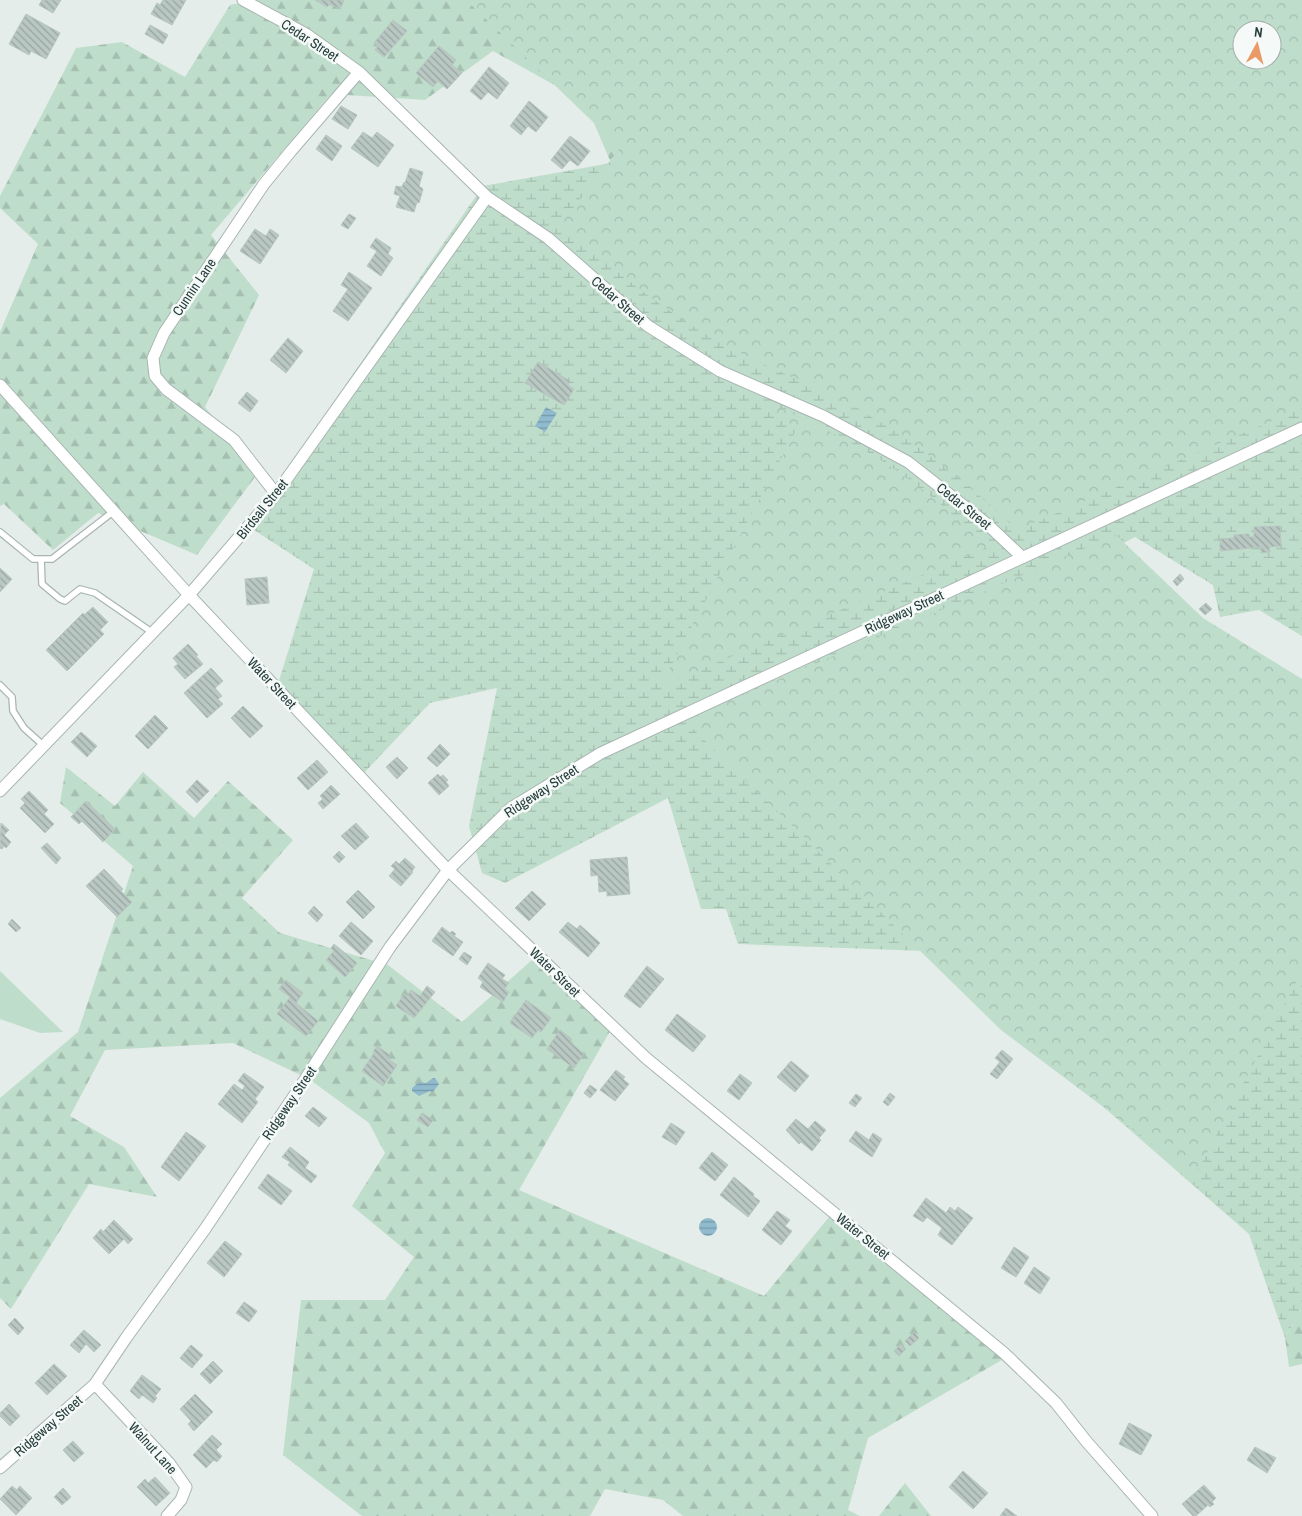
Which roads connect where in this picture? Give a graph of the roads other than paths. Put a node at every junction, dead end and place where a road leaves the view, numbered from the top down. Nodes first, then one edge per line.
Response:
1 (243, 0) edge
2 (359, 72) junction
3 (487, 197) junction
4 (0, 384) edge
5 (1302, 428) edge
6 (276, 494) junction
7 (114, 511) junction
8 (0, 532) edge
9 (1022, 557) junction
10 (40, 559) junction
11 (189, 595) junction
12 (153, 633) junction
13 (0, 685) edge
14 (45, 746) junction
15 (0, 791) edge
16 (448, 870) junction
17 (95, 1384) junction
18 (0, 1468) edge
19 (167, 1516) edge
20 (1152, 1516) edge

1 - 2 street, Cedar Street
2 - 3 street, Cedar Street
2 - 6 street, Cunnin Lane
3 - 6 street, Birdsall Street
3 - 9 street, Cedar Street
4 - 7 street, Water Street
5 - 9 street, Ridgeway Street
6 - 11 street, Birdsall Street
7 - 10 lane
7 - 11 street, Water Street
8 - 10 lane
9 - 16 street, Ridgeway Street
10 - 12 lane
11 - 12 street, Birdsall Street
11 - 16 street, Water Street
12 - 14 street, Birdsall Street
13 - 14 lane
14 - 15 street, Birdsall Street
16 - 17 street, Ridgeway Street
16 - 20 street, Water Street
17 - 18 street, Ridgeway Street
17 - 19 street, Walnut Lane

